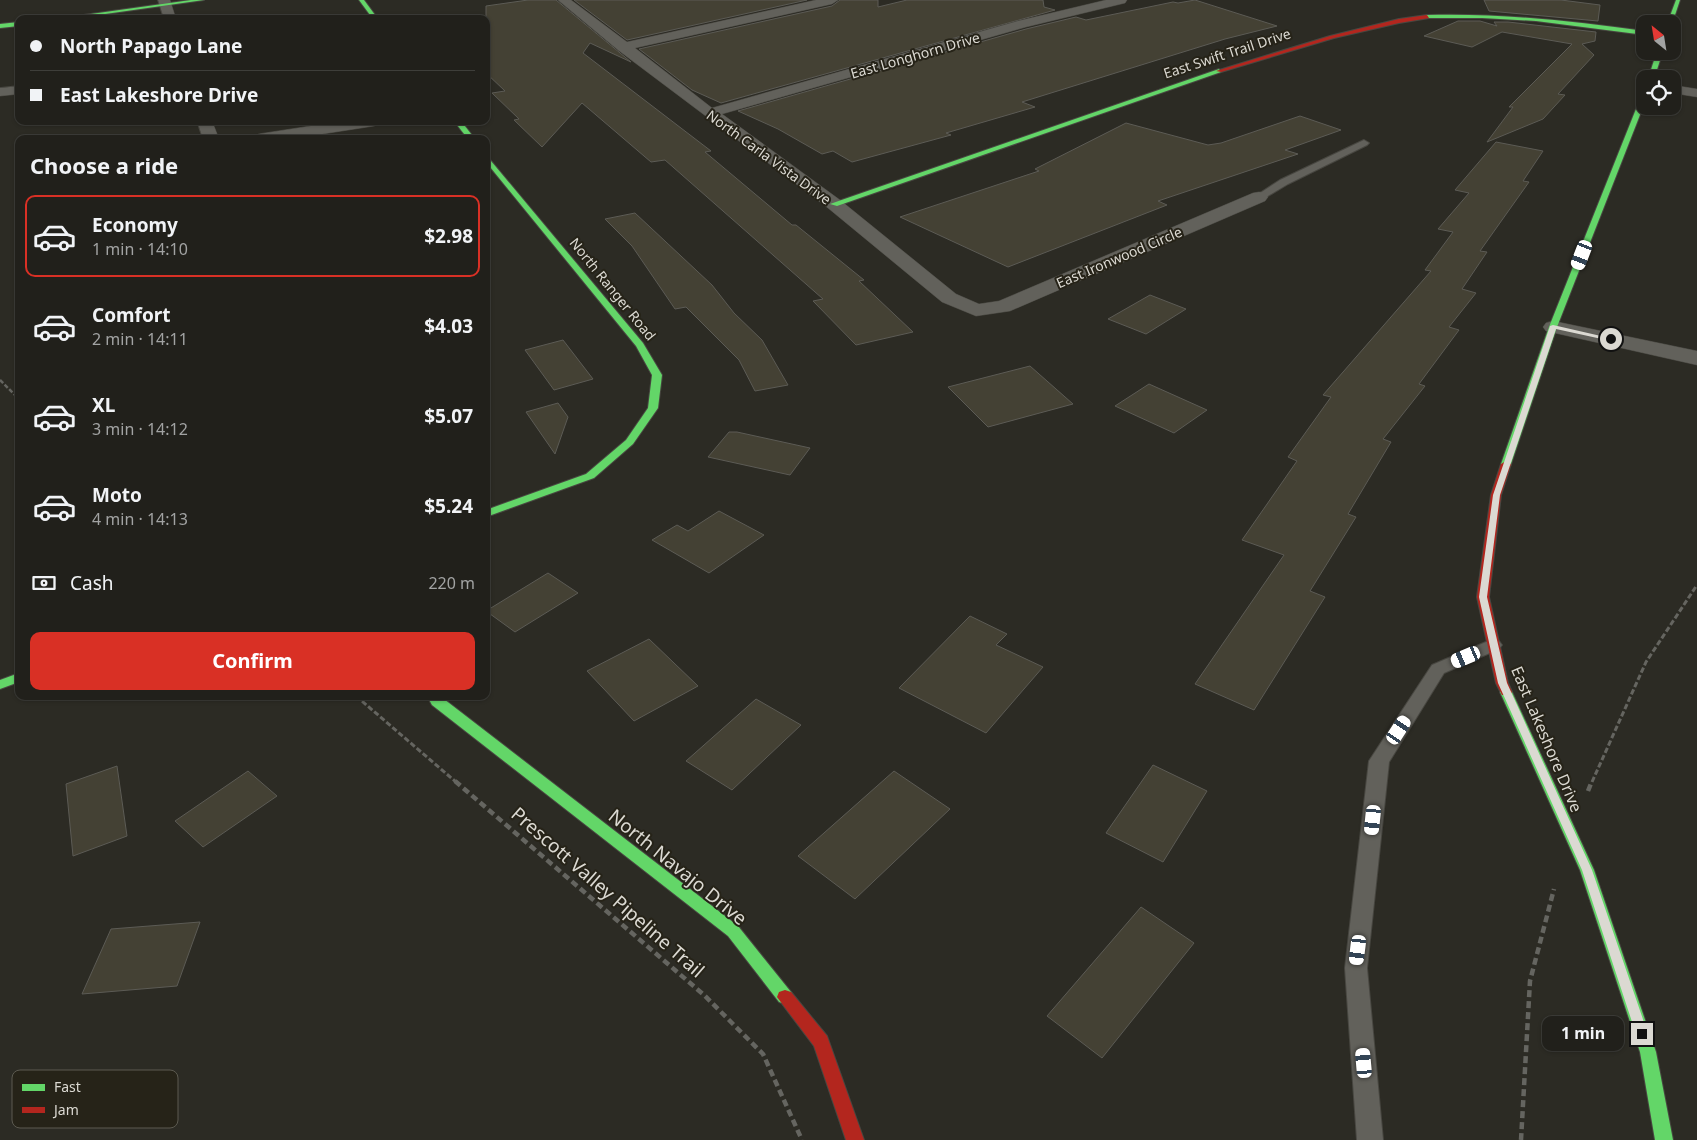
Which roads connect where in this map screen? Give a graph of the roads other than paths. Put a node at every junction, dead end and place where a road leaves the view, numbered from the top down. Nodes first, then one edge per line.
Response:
1 (202, 0) edge
2 (361, 0) edge
3 (564, 0) edge
4 (832, 0) edge
5 (1121, 0) edge
6 (1678, 0) edge
7 (165, 2) edge
8 (83, 15) edge
9 (169, 15) edge
10 (373, 15) edge
11 (1672, 15) edge
12 (15, 24) edge
13 (0, 26) edge
14 (1636, 32) edge
15 (623, 46) junction
16 (15, 90) edge
17 (1681, 90) edge
18 (0, 92) edge
19 (1697, 93) edge
20 (710, 113) junction
21 (1637, 115) edge
22 (348, 125) edge
23 (460, 125) edge
24 (285, 135) edge
25 (469, 135) edge
26 (1364, 143) dead end
27 (490, 162) edge
28 (1260, 197) joint
29 (834, 204) junction
30 (976, 310) joint
31 (1553, 326) junction
32 (1697, 358) edge
33 (490, 513) edge
34 (1493, 645) junction
35 (15, 679) edge
36 (0, 685) edge
37 (436, 700) edge
38 (855, 1140) edge
39 (1370, 1140) edge
40 (1664, 1140) edge

1 - 7 street
2 - 10 street
3 - 15 street, North Carla Vista Drive
4 - 15 street
5 - 20 street, East Longhorn Drive
6 - 11 street
7 - 8 street
7 - 9 street
12 - 13 street
14 - 29 street, East Swift Trail Drive
15 - 20 street, North Carla Vista Drive
16 - 18 street
17 - 19 street
20 - 29 street, North Carla Vista Drive
21 - 31 street, East Lakeshore Drive
22 - 24 street
23 - 25 street
26 - 28 lane
27 - 33 street, North Ranger Road
28 - 30 street, East Ironwood Circle
29 - 30 street, North Carla Vista Drive
31 - 32 street
31 - 34 street, East Lakeshore Drive
34 - 39 lane
34 - 40 street, East Lakeshore Drive
35 - 36 street
37 - 38 street, North Navajo Drive

